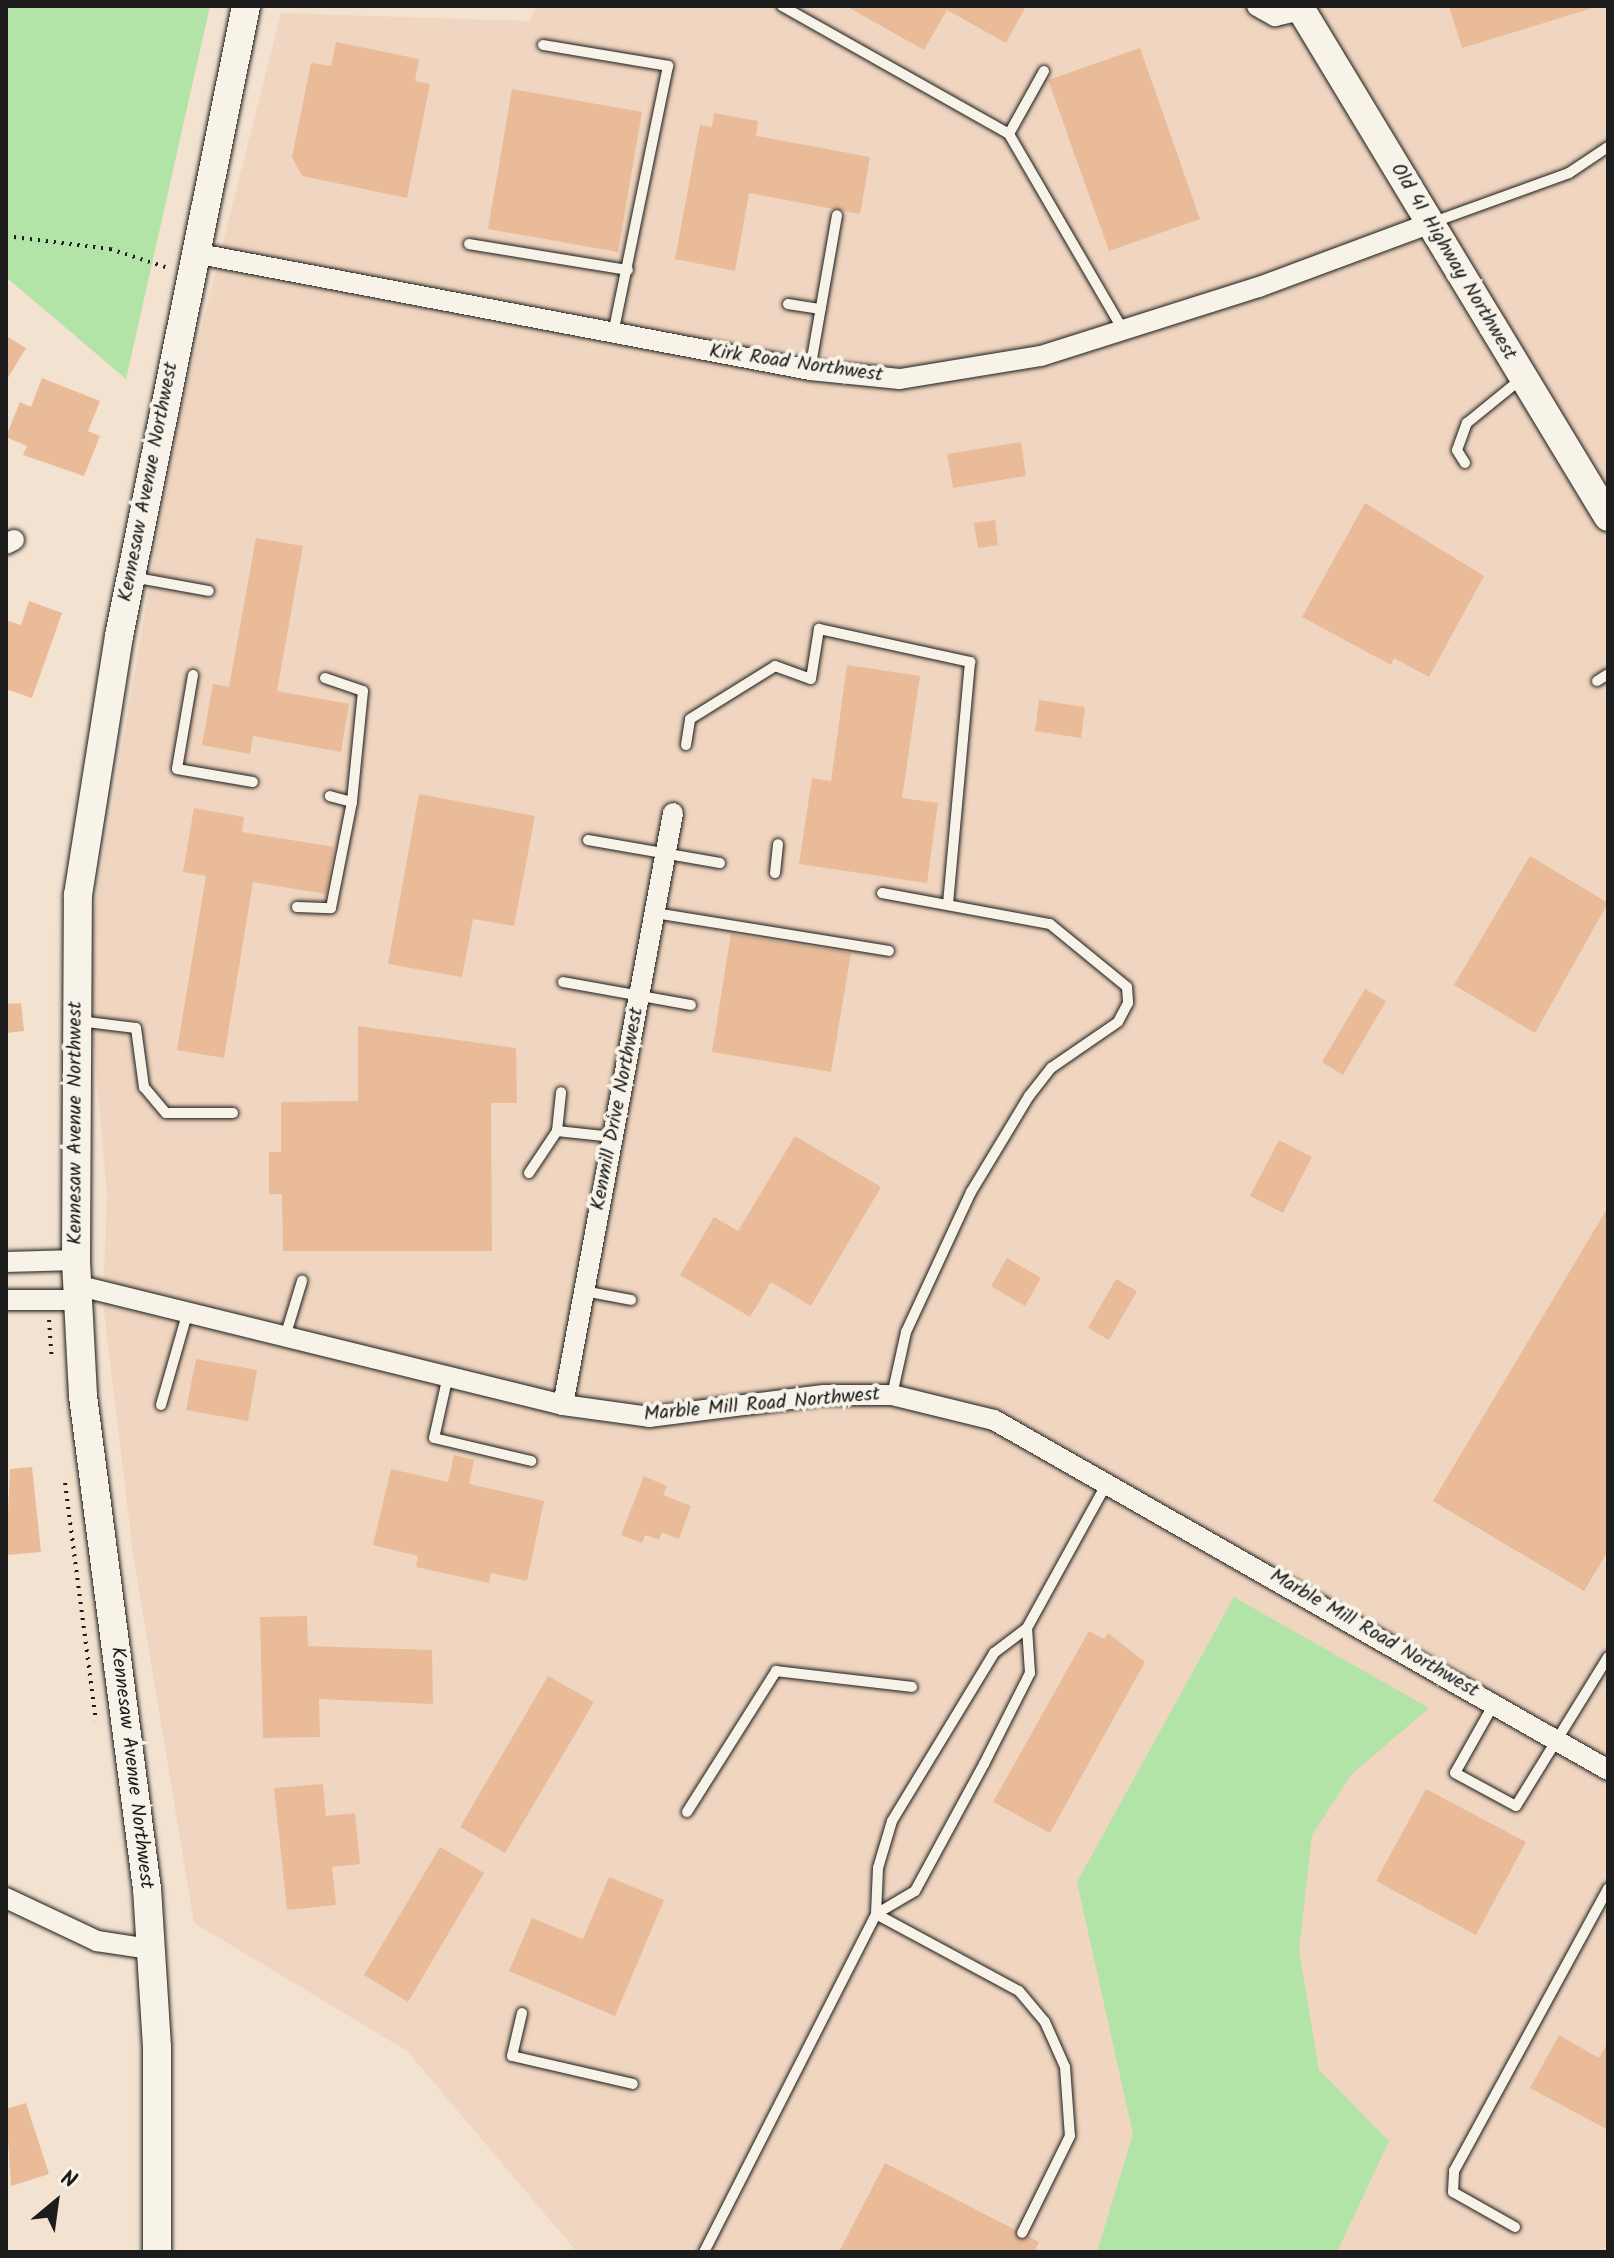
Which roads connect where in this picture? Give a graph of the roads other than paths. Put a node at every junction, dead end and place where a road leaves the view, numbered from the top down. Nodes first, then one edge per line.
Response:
1 (246, 6) edge
2 (782, 6) edge
3 (1257, 6) edge
4 (1300, 8) edge
5 (543, 45) dead end
6 (1044, 71) dead end
7 (1009, 134) junction
8 (1608, 147) edge
9 (837, 215) dead end
10 (1431, 223) junction
11 (469, 244) dead end
12 (194, 253) junction
13 (628, 270) junction
14 (788, 304) dead end
15 (821, 309) junction
16 (1123, 330) junction
17 (613, 333) junction
18 (810, 370) junction
19 (1522, 378) junction
20 (1465, 463) dead end
21 (1608, 517) edge
22 (130, 576) junction
23 (209, 591) dead end
24 (1608, 674) edge
25 (193, 675) dead end
26 (325, 678) dead end
27 (1597, 681) dead end
28 (686, 745) dead end
29 (253, 782) dead end
30 (330, 796) dead end
31 (352, 802) junction
32 (673, 813) dead end
33 (588, 840) dead end
34 (778, 844) dead end
35 (666, 854) junction
36 (720, 863) dead end
37 (775, 873) dead end
38 (882, 893) dead end
39 (948, 904) junction
40 (297, 907) dead end
41 (655, 913) junction
42 (889, 951) dead end
43 (563, 982) dead end
44 (639, 996) junction
45 (691, 1005) dead end
46 (77, 1021) junction
47 (561, 1092) dead end
48 (233, 1113) dead end
49 (557, 1131) junction
50 (613, 1137) junction
51 (529, 1173) dead end
52 (6, 1262) edge
53 (302, 1281) dead end
54 (76, 1282) junction
55 (584, 1291) junction
56 (6, 1300) edge
57 (631, 1300) dead end
58 (188, 1309) junction
59 (285, 1337) junction
60 (447, 1380) junction
61 (892, 1395) junction
62 (161, 1405) dead end
63 (563, 1405) junction
64 (531, 1461) dead end
65 (1108, 1482) junction
66 (1027, 1628) junction
67 (1607, 1661) edge
68 (912, 1687) dead end
69 (1495, 1702) junction
70 (1554, 1738) junction
71 (1608, 1770) edge
72 (687, 1812) dead end
73 (1608, 1888) edge
74 (6, 1898) edge
75 (876, 1914) junction
76 (150, 1949) junction
77 (522, 2013) dead end
78 (633, 2084) dead end
79 (1515, 2227) dead end
80 (1022, 2233) dead end
81 (157, 2252) edge
82 (704, 2252) edge

1 - 12 street, Kennesaw Avenue Northwest
2 - 7 lane
3 - 4 street
4 - 10 street, Old 41 Highway Northwest
5 - 13 lane
6 - 7 lane
7 - 16 lane
8 - 10 lane
9 - 15 lane
10 - 16 street, Kirk Road Northwest
10 - 19 street, Old 41 Highway Northwest
11 - 13 lane
12 - 17 street, Kirk Road Northwest
12 - 22 street, Kennesaw Avenue Northwest
13 - 17 lane
14 - 15 lane
15 - 18 lane
16 - 18 street, Kirk Road Northwest
17 - 18 street, Kirk Road Northwest
19 - 20 lane
19 - 21 street, Old 41 Highway Northwest
22 - 23 lane
22 - 46 street, Kennesaw Avenue Northwest
24 - 27 lane
25 - 29 lane
26 - 31 lane
28 - 39 lane
30 - 31 lane
31 - 40 lane
32 - 35 street, Kenmill Drive Northwest
33 - 35 lane
34 - 37 lane
35 - 36 lane
35 - 41 street, Kenmill Drive Northwest
38 - 39 lane
39 - 61 lane
41 - 42 lane
41 - 44 street, Kenmill Drive Northwest
43 - 44 lane
44 - 45 lane
44 - 50 street, Kenmill Drive Northwest
46 - 48 lane
46 - 54 street, Kennesaw Avenue Northwest
47 - 49 lane
49 - 50 lane
49 - 51 lane
50 - 55 street, Kenmill Drive Northwest
52 - 54 street
53 - 59 lane
54 - 56 street
54 - 58 street, Marble Mill Road Northwest
54 - 76 street, Kennesaw Avenue Northwest
55 - 57 lane
55 - 63 street, Kenmill Drive Northwest
58 - 59 street, Marble Mill Road Northwest
58 - 62 lane
59 - 60 street, Marble Mill Road Northwest
60 - 63 street, Marble Mill Road Northwest
60 - 64 lane
61 - 63 street, Marble Mill Road Northwest
61 - 65 street, Marble Mill Road Northwest
65 - 66 lane
65 - 69 street, Marble Mill Road Northwest
66 - 75 lane
66 - 75 lane
67 - 70 lane
68 - 72 lane
69 - 70 street, Marble Mill Road Northwest
69 - 70 lane
70 - 71 street, Marble Mill Road Northwest
73 - 79 lane
74 - 76 street
75 - 80 lane
75 - 82 lane
76 - 81 street, Kennesaw Avenue Northwest
77 - 78 lane

